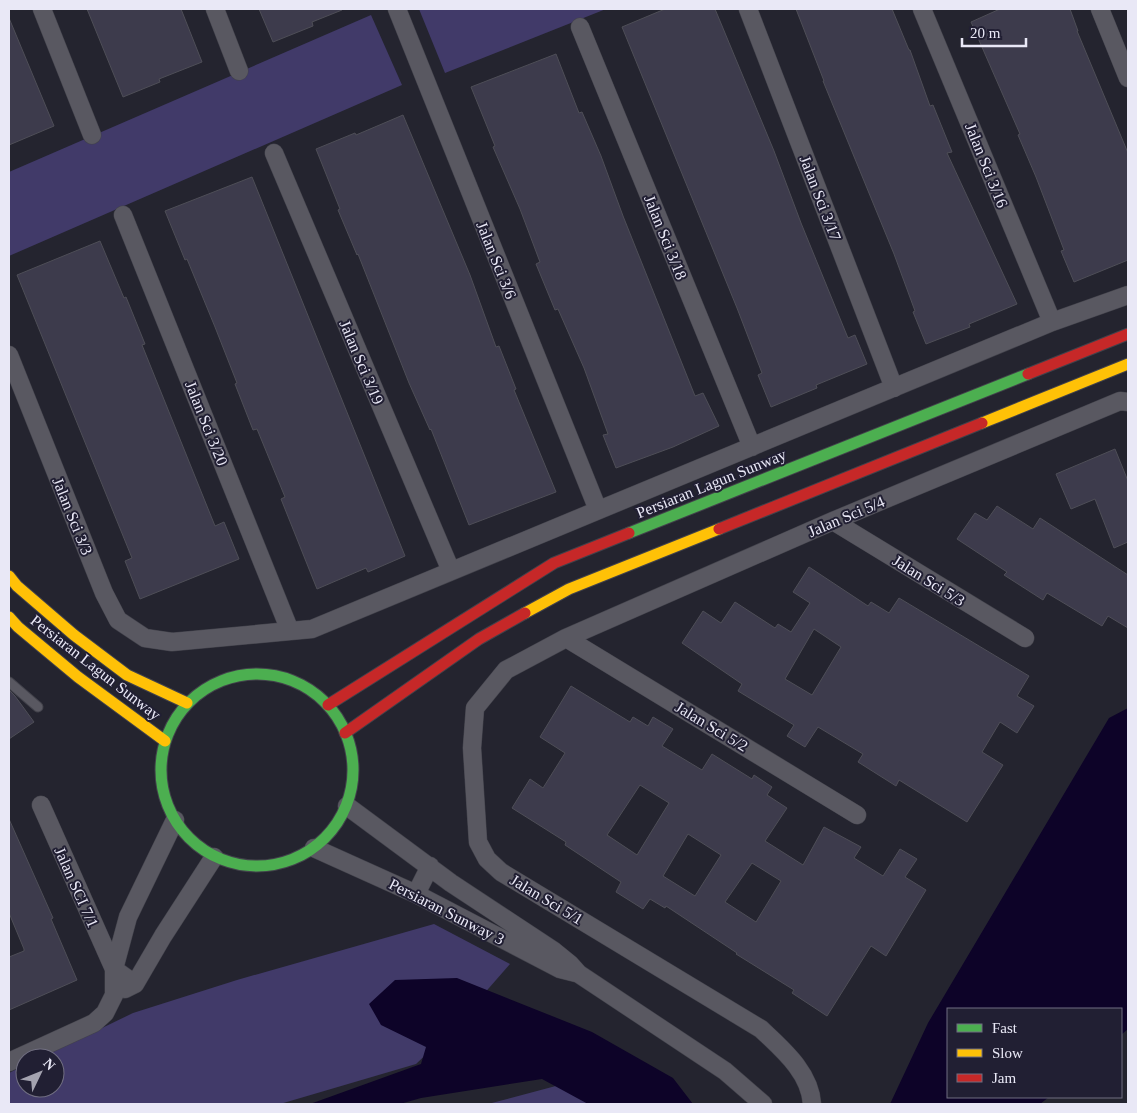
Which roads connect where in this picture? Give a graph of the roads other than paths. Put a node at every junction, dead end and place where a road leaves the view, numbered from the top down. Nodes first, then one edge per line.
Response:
1 (42, 9) edge
2 (215, 9) edge
3 (397, 9) edge
4 (748, 9) edge
5 (922, 9) edge
6 (1100, 9) edge
7 (580, 27) dead end
8 (239, 71) dead end
9 (1128, 78) edge
10 (92, 135) dead end
11 (274, 154) dead end
12 (123, 215) dead end
13 (1128, 295) edge
14 (1052, 322) junction
15 (1128, 334) edge
16 (9, 355) edge
17 (1128, 364) edge
18 (894, 388) junction
19 (1128, 402) edge
20 (752, 447) junction
21 (729, 509) junction
22 (598, 510) junction
23 (834, 521) junction
24 (451, 571) junction
25 (9, 576) edge
26 (9, 617) edge
27 (290, 631) junction
28 (566, 638) junction
29 (1025, 638) dead end
30 (9, 682) edge
31 (187, 703) junction
32 (328, 706) junction
33 (38, 707) dead end
34 (345, 733) junction
35 (164, 741) junction
36 (41, 805) dead end
37 (347, 806) junction
38 (857, 815) dead end
39 (175, 820) junction
40 (314, 848) junction
41 (214, 857) junction
42 (430, 866) junction
43 (416, 894) junction
44 (114, 969) junction
45 (579, 974) junction
46 (135, 984) junction
47 (114, 995) junction
48 (9, 1062) edge
49 (763, 1104) edge
50 (812, 1104) edge

1 - 10 street
2 - 8 street
3 - 22 street, Jalan Sci 3/6
4 - 18 street, Jalan Sci 3/17
5 - 14 street, Jalan Sci 3/16
6 - 9 street
7 - 20 street, Jalan Sci 3/18
11 - 24 street, Jalan Sci 3/19
12 - 27 street, Jalan Sci 3/20
13 - 14 street, Jalan Sci 3/3
14 - 18 street, Jalan Sci 3/3
15 - 21 main road, Persiaran Lagun Sunway
16 - 27 street, Jalan Sci 3/3
17 - 21 main road, Persiaran Lagun Sunway
18 - 20 street, Jalan Sci 3/3
19 - 23 street, Jalan Sci 5/4
20 - 22 street, Jalan Sci 3/3
21 - 32 main road, Persiaran Lagun Sunway
21 - 34 main road, Persiaran Lagun Sunway
22 - 24 street, Jalan Sci 3/3
23 - 28 street, Jalan Sci 5/4
23 - 29 street, Jalan Sci 5/3
24 - 27 street, Jalan Sci 3/3
25 - 31 main road, Persiaran Lagun Sunway
26 - 35 main road, Persiaran Lagun Sunway
28 - 38 street, Jalan Sci 5/2
28 - 50 street, Jalan Sci 5/1
30 - 33 lane
31 - 32 main road, Persiaran Lagun Sunway
31 - 35 main road, Persiaran Lagun Sunway
32 - 34 main road, Persiaran Lagun Sunway
34 - 37 main road, Persiaran Lagun Sunway
35 - 39 main road, Persiaran Lagun Sunway
36 - 44 street, Jalan SCI 7/1
37 - 40 main road, Persiaran Lagun Sunway
37 - 42 street, Persiaran Sunway 3
39 - 41 main road, Persiaran Lagun Sunway
39 - 44 street
40 - 41 main road, Persiaran Lagun Sunway
40 - 43 street, Persiaran Sunway 3
41 - 46 street
42 - 43 street
42 - 45 street, Persiaran Sunway 3
43 - 45 street, Persiaran Sunway 3
44 - 46 street
44 - 47 street
45 - 49 street, Persiaran Sunway 3
46 - 47 street
47 - 48 street

